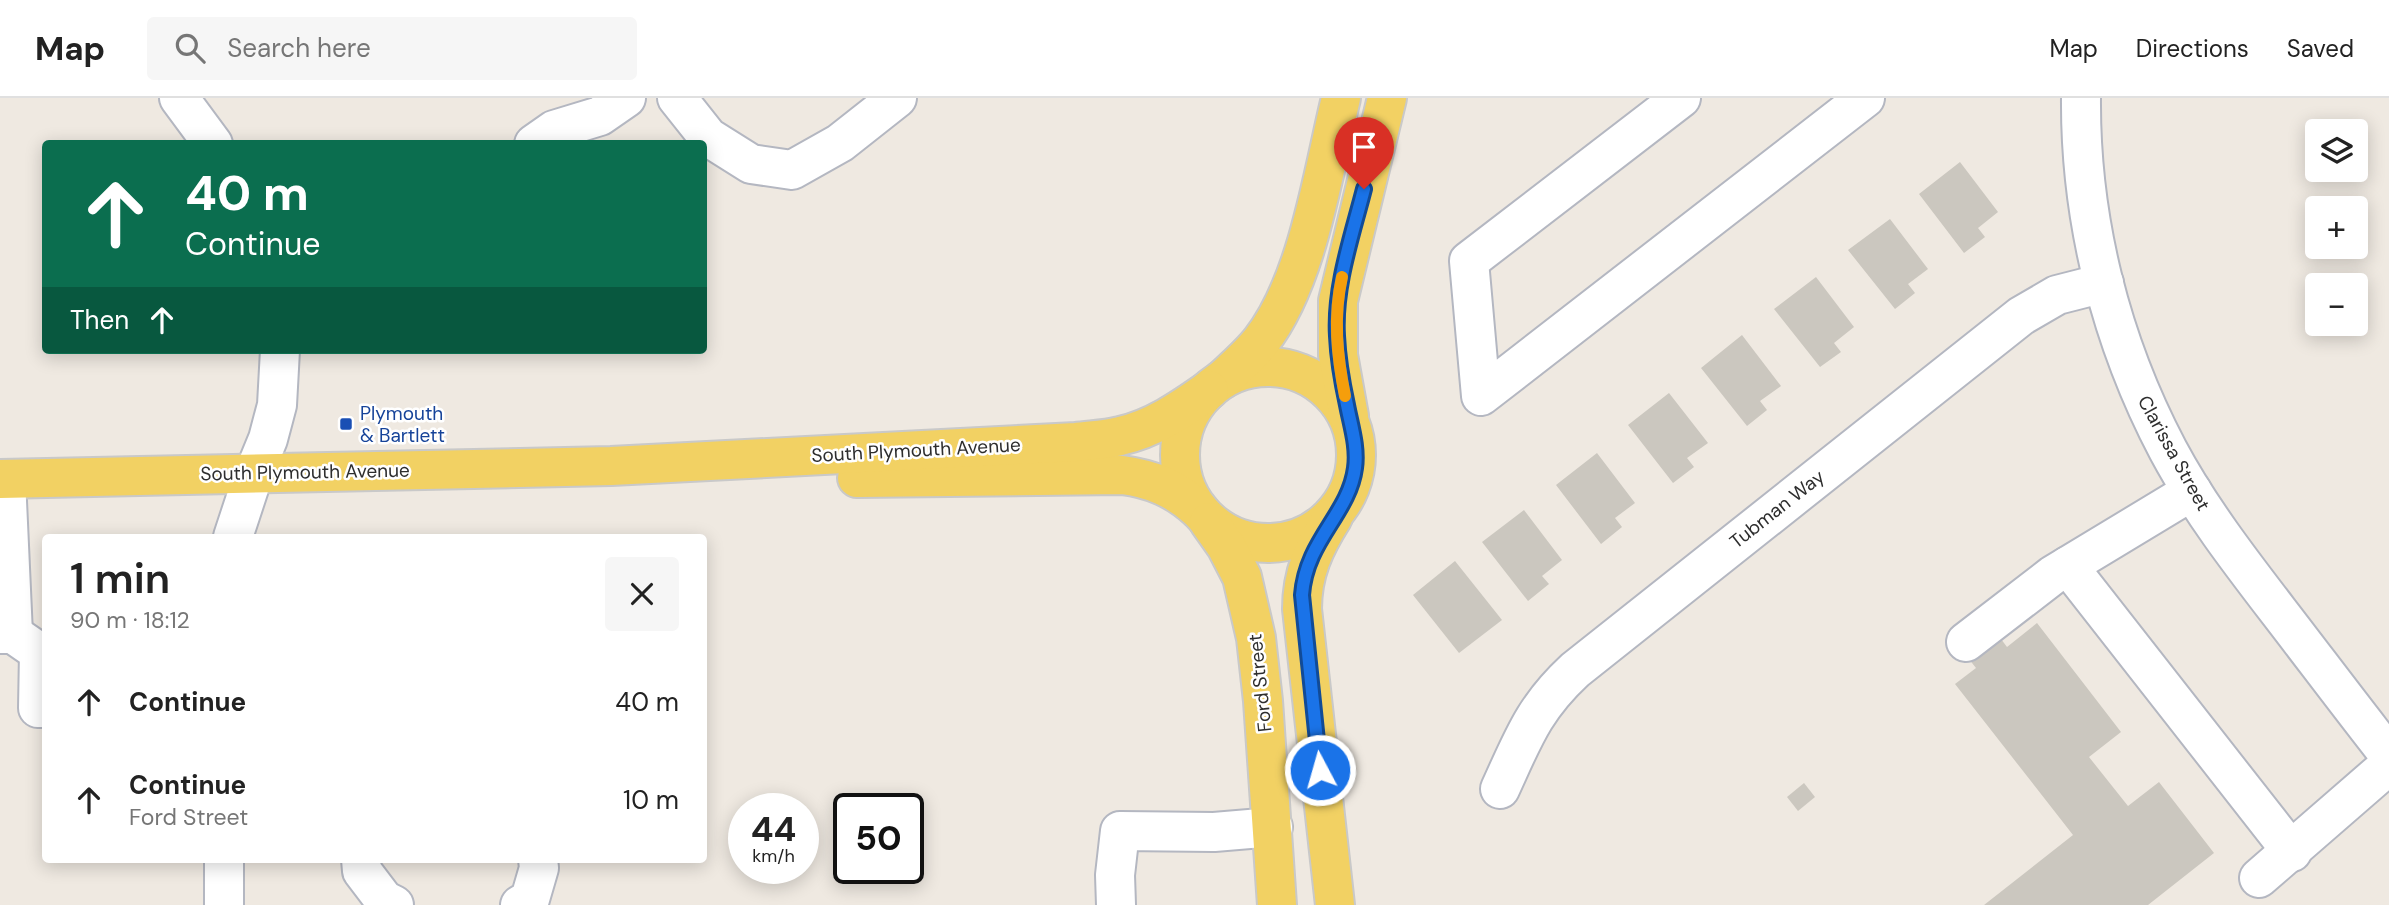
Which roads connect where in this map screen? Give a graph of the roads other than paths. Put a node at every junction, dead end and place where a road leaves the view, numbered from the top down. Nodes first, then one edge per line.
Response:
1 (178, 98) edge
2 (677, 98) edge
3 (897, 98) edge
4 (1341, 98) edge
5 (1387, 98) edge
6 (1681, 98) edge
7 (1865, 98) edge
8 (2081, 98) edge
9 (609, 119) edge
10 (210, 140) edge
11 (540, 140) edge
12 (2104, 283) junction
13 (280, 354) edge
14 (1213, 387) junction
15 (1354, 438) junction
16 (611, 466) junction
17 (254, 473) junction
18 (3, 479) edge
19 (2192, 491) junction
20 (1338, 510) junction
21 (1202, 512) junction
22 (234, 534) edge
23 (5, 556) edge
24 (2067, 566) junction
25 (6, 634) edge
26 (1966, 642) dead end
27 (42, 708) edge
28 (2389, 755) edge
29 (2389, 765) edge
30 (1500, 789) dead end
31 (1273, 827) junction
32 (2292, 852) junction
33 (224, 863) edge
34 (362, 863) edge
35 (538, 863) edge
36 (2259, 878) dead end
37 (224, 905) edge
38 (394, 905) edge
39 (520, 905) edge
40 (1116, 905) edge
41 (1278, 905) edge
42 (1335, 905) edge

1 - 10 street
2 - 3 street
4 - 14 main road
5 - 15 main road
6 - 7 street
8 - 12 street, Clarissa Street
9 - 11 street
12 - 19 street, Clarissa Street
12 - 30 street, Tubman Way
13 - 17 street
14 - 15 main road
14 - 16 main road, South Plymouth Avenue
14 - 21 main road
15 - 20 main road
16 - 17 main road, South Plymouth Avenue
16 - 21 main road, South Plymouth Avenue
17 - 18 main road, South Plymouth Avenue
17 - 22 street
18 - 23 street
19 - 24 street
19 - 28 street, Clarissa Street
20 - 21 main road
20 - 42 main road
21 - 31 main road, Ford Street
23 - 25 street
24 - 26 street
24 - 32 street
25 - 27 street
29 - 32 street
31 - 40 street
31 - 41 main road, Ford Street
32 - 36 street
33 - 37 street
34 - 38 street
35 - 39 street

